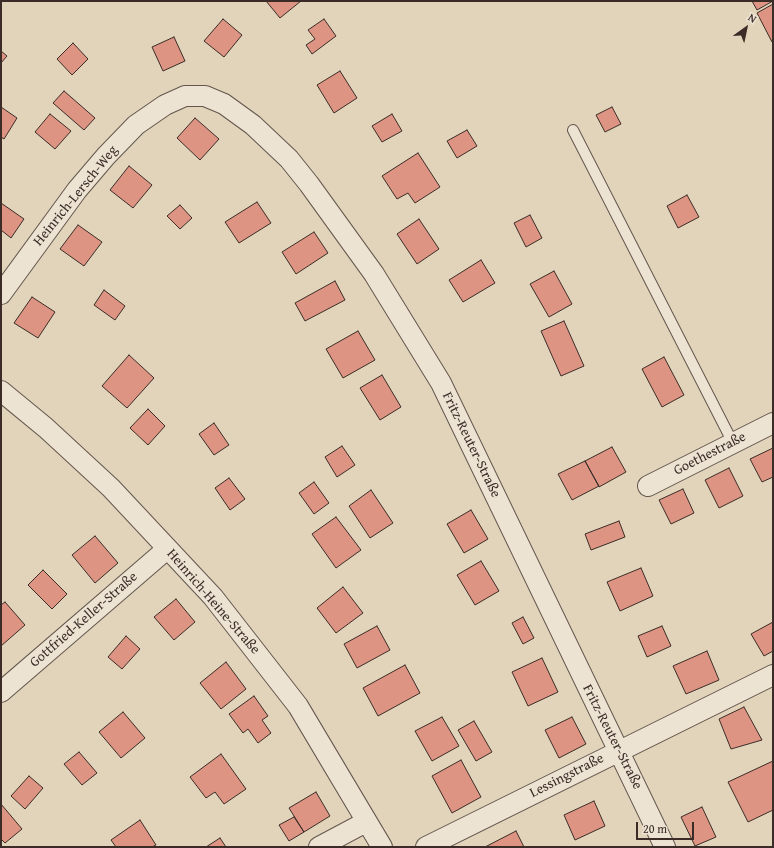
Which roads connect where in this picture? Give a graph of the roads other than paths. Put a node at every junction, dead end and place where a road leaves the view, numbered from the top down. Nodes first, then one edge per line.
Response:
1 (206, 96) joint
2 (573, 130) dead end
3 (1, 294) edge
4 (1, 391) edge
5 (773, 423) edge
6 (733, 443) junction
7 (648, 486) dead end
8 (167, 549) junction
9 (773, 674) edge
10 (1, 692) edge
11 (619, 750) junction
12 (366, 822) junction
13 (319, 847) edge
14 (382, 847) edge
15 (426, 847) edge
16 (665, 847) edge

1 - 3 street, Heinrich-Lersch-Weg
1 - 11 street, Fritz-Reuter-Straße
2 - 6 lane
4 - 8 street, Heinrich-Heine-Straße
5 - 6 street, Goethestraße
6 - 7 street, Goethestraße
8 - 10 street, Gottfried-Keller-Straße
8 - 12 street, Heinrich-Heine-Straße
9 - 11 street, Lessingstraße
11 - 15 street, Lessingstraße
11 - 16 street, Fritz-Reuter-Straße
12 - 13 street
12 - 14 street, Heinrich-Heine-Straße

